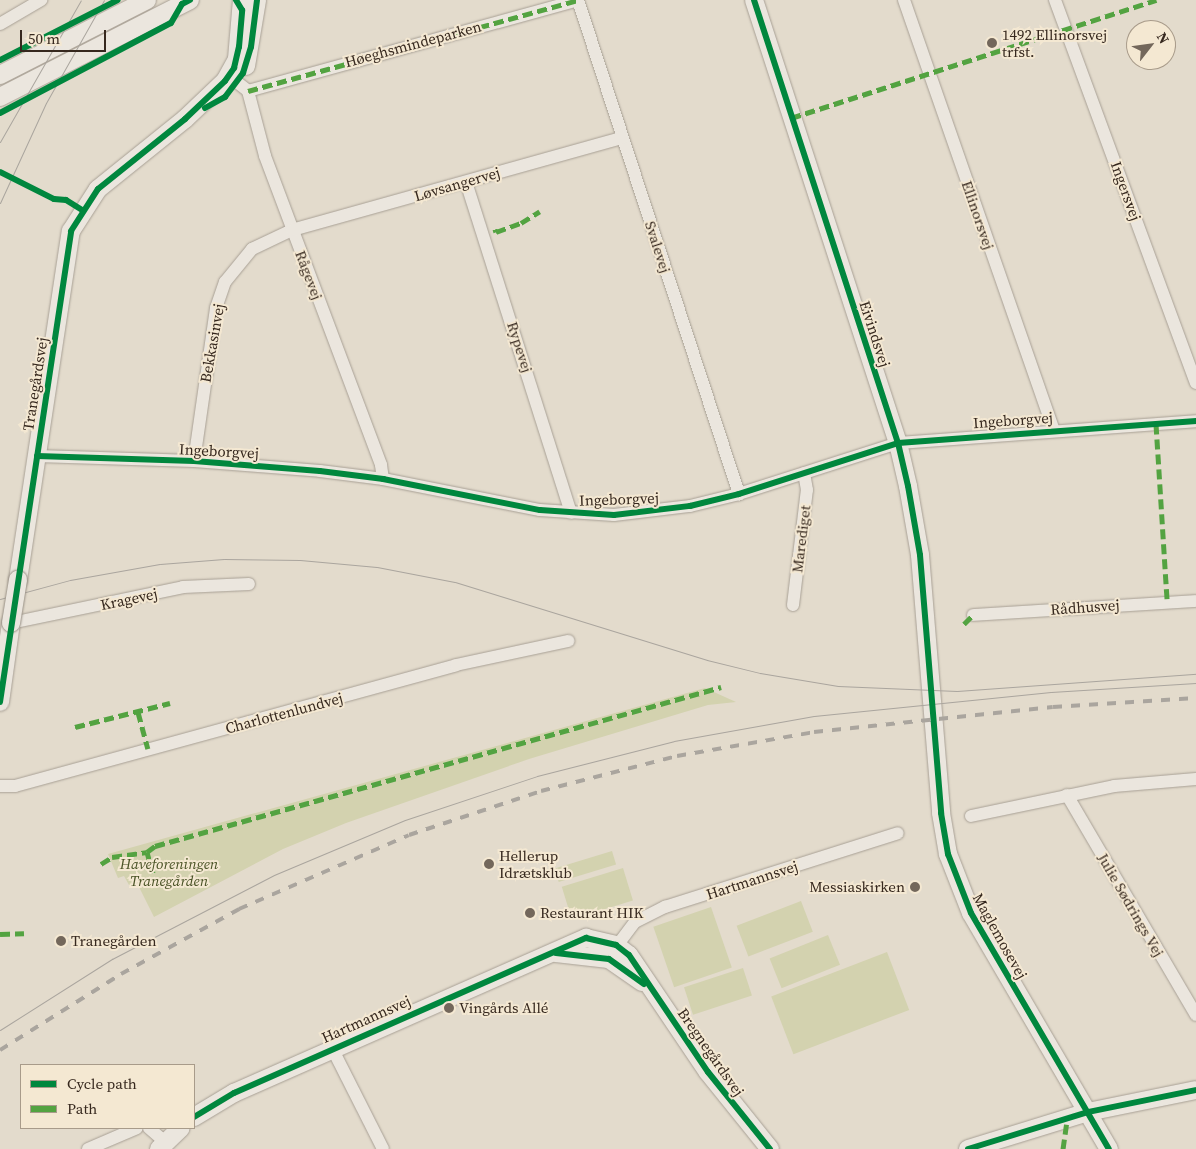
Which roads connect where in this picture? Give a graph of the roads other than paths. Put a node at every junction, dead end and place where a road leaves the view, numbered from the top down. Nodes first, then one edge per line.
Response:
1 (41, 0) edge
2 (147, 0) edge
3 (190, 0) edge
4 (242, 0) edge
5 (257, 0) edge
6 (578, 0) edge
7 (754, 0) edge
8 (904, 0) edge
9 (1056, 0) edge
10 (0, 24) edge
11 (0, 75) edge
12 (238, 83) junction
13 (0, 96) edge
14 (622, 138) junction
15 (466, 182) junction
16 (292, 230) junction
17 (1196, 383) edge
18 (1196, 421) edge
19 (1054, 430) junction
20 (898, 443) junction
21 (37, 456) junction
22 (194, 461) junction
23 (804, 473) junction
24 (383, 480) junction
25 (739, 494) junction
26 (571, 513) junction
27 (249, 584) dead end
28 (1196, 602) edge
29 (794, 605) dead end
30 (973, 615) dead end
31 (11, 624) junction
32 (568, 641) dead end
33 (932, 684) joint
34 (0, 702) edge
35 (1196, 779) edge
36 (0, 786) edge
37 (1067, 795) junction
38 (971, 816) dead end
39 (898, 833) dead end
40 (613, 952) junction
41 (1196, 1014) edge
42 (332, 1048) junction
43 (1196, 1090) edge
44 (1088, 1112) junction
45 (195, 1116) edge
46 (135, 1129) edge
47 (150, 1129) edge
48 (179, 1129) edge
49 (162, 1146) edge
50 (88, 1149) edge
51 (384, 1149) edge
52 (770, 1149) edge
53 (968, 1149) edge
54 (1109, 1149) edge

1 - 10 street
2 - 11 street
3 - 13 street
4 - 12 street, Tranegårdsvej
5 - 12 street, Tranegårdsvej
6 - 12 street, Høeghsmindeparken
6 - 14 street, Svalevej
7 - 20 street, Eivindsvej
8 - 19 street, Ellinorsvej
9 - 17 street, Ingersvej
12 - 16 street, Rågevej
12 - 21 street, Tranegårdsvej
14 - 15 street, Løvsangervej
14 - 25 street, Svalevej
15 - 16 street, Løvsangervej
15 - 26 street, Rypevej
16 - 22 street, Bekkasinvej
16 - 24 street, Rågevej
18 - 19 street, Ingeborgvej
19 - 20 street, Ingeborgvej
20 - 23 street, Ingeborgvej
20 - 33 street, Eivindsvej
21 - 22 street, Ingeborgvej
21 - 31 street, Tranegårdsvej, bridge
22 - 24 street, Ingeborgvej
23 - 25 street, Ingeborgvej
23 - 29 street, Marediget
24 - 26 street, Ingeborgvej
25 - 26 street, Ingeborgvej
27 - 31 street, Kragevej
28 - 30 street, Rådhusvej
31 - 34 street, Tranegårdsvej
32 - 36 street, Charlottenlundvej
33 - 44 street, Maglemosevej
35 - 37 street
37 - 38 street
37 - 41 street, Julie Sødrings Vej
39 - 40 street, Hartmannsvej
40 - 42 street, Hartmannsvej
40 - 52 street, Bregnegårdsvej
42 - 45 street, Hartmannsvej
42 - 51 street
43 - 44 street
44 - 53 street
44 - 54 street, Maglemosevej
46 - 50 street
47 - 49 street
48 - 49 street

